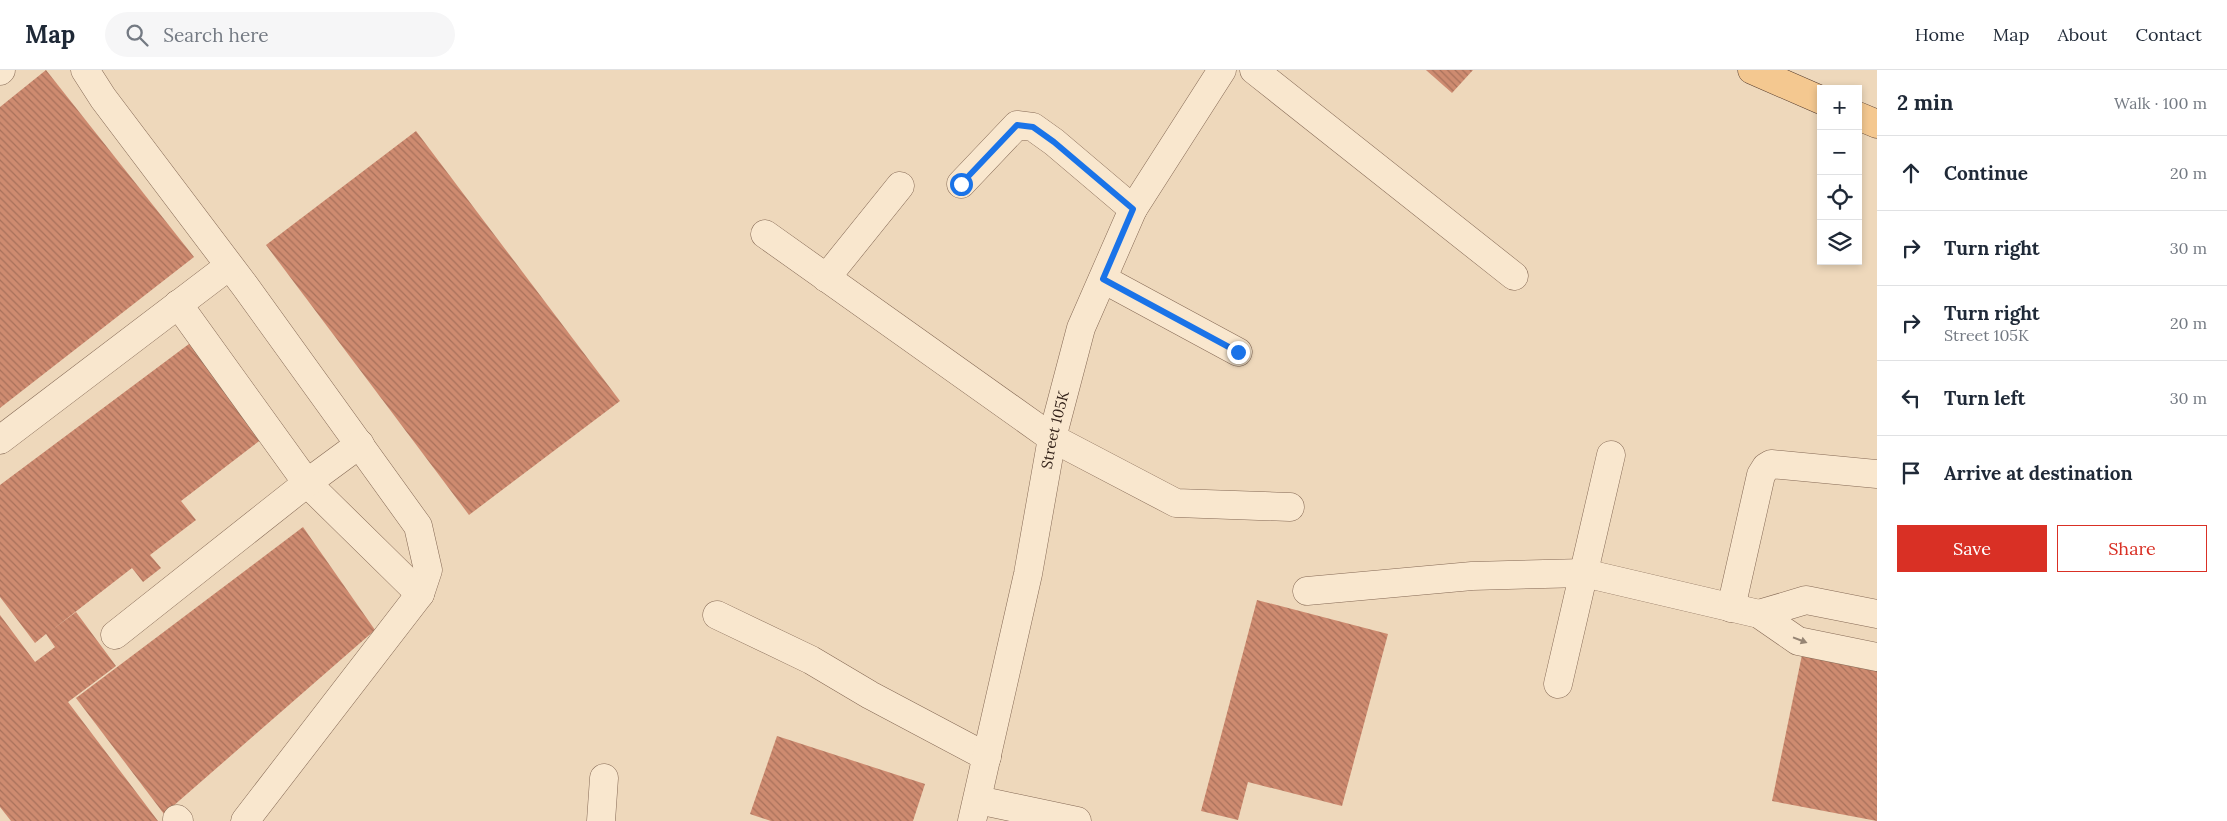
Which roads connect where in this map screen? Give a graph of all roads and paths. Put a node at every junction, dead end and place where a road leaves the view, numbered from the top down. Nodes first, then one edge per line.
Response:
1 (85, 70) edge
2 (1222, 70) edge
3 (1254, 70) edge
4 (1752, 70) edge
5 (1817, 98) edge
6 (1862, 118) edge
7 (1877, 124) edge
8 (961, 184) dead end
9 (900, 186) dead end
10 (1133, 209) junction
11 (765, 234) dead end
12 (229, 266) junction
13 (1514, 276) dead end
14 (826, 278) junction
15 (1103, 279) junction
16 (178, 304) junction
17 (1238, 352) dead end
18 (1052, 438) junction
19 (0, 440) edge
20 (360, 444) junction
21 (1611, 455) dead end
22 (1877, 474) edge
23 (307, 482) junction
24 (1290, 507) dead end
25 (1584, 573) junction
26 (1307, 591) dead end
27 (420, 594) junction
28 (1731, 608) junction
29 (1759, 614) junction
30 (1877, 614) edge
31 (717, 615) dead end
32 (115, 635) dead end
33 (1877, 657) edge
34 (1558, 684) dead end
35 (987, 758) junction
36 (604, 778) dead end
37 (975, 811) edge
38 (244, 821) edge
39 (601, 821) edge
40 (1077, 821) edge

1 - 12 street
2 - 10 street, Street 105K
3 - 13 street
4 - 5 main road
6 - 7 main road
8 - 10 street
9 - 14 street
10 - 15 street, Street 105K
11 - 14 street
12 - 16 street
12 - 20 street
14 - 18 street
15 - 17 street
15 - 18 street, Street 105K
16 - 19 street
16 - 23 street
18 - 24 street
18 - 35 street, Street 105K
20 - 23 street
20 - 27 street
21 - 25 street
22 - 28 street
23 - 27 street
23 - 32 street
25 - 26 street
25 - 28 street
25 - 34 street
27 - 38 street
28 - 29 street
29 - 30 street
29 -> 33 street
31 - 35 street
35 - 37 street, Street 105K
36 - 39 street
37 - 40 street

